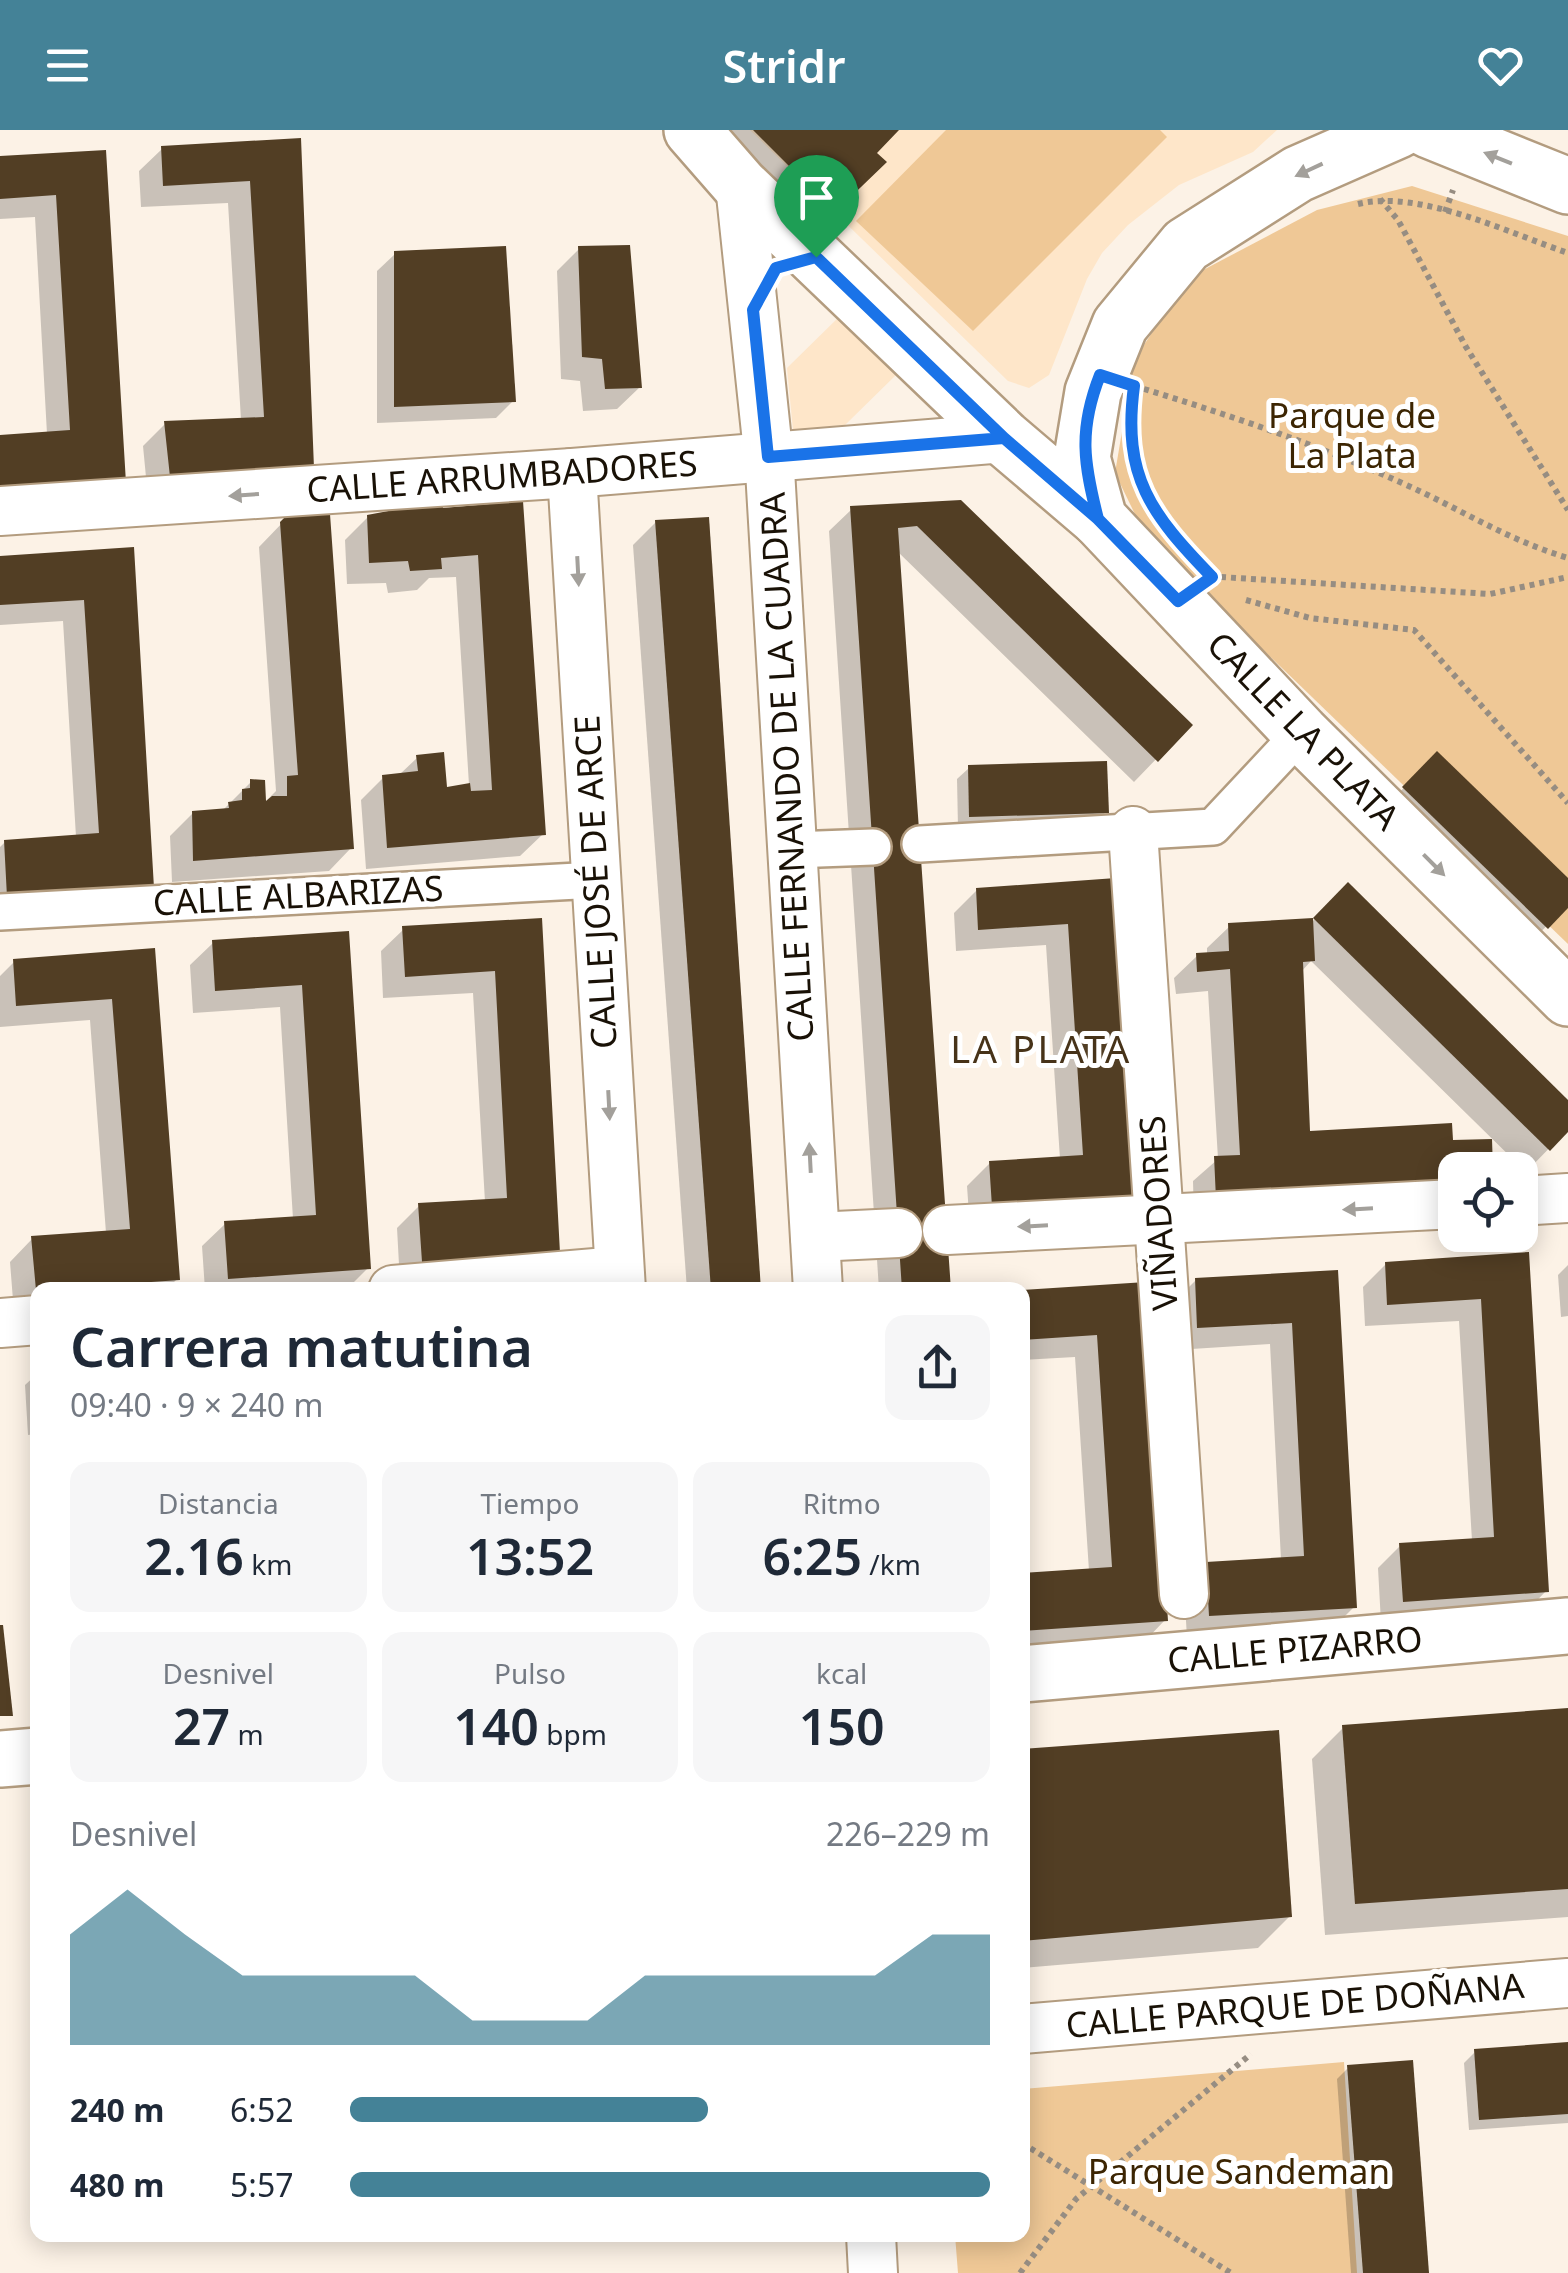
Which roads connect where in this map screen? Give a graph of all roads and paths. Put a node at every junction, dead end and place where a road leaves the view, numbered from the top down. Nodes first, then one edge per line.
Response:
1 (692, 130) edge
2 (1429, 130) edge
3 (1378, 139) edge
4 (740, 185) junction
5 (1568, 186) edge
6 (1380, 199) junction
7 (1342, 208) dead end
8 (1568, 253) edge
9 (816, 257) junction
10 (753, 310) junction
11 (1100, 375) junction
12 (1004, 438) junction
13 (768, 457) junction
14 (572, 474) junction
15 (1568, 510) edge
16 (0, 511) edge
17 (1098, 519) junction
18 (1568, 558) edge
19 (1568, 577) edge
20 (1224, 586) dead end
21 (1237, 594) dead end
22 (1302, 733) junction
23 (1568, 803) edge
24 (1133, 832) junction
25 (920, 844) dead end
26 (873, 847) dead end
27 (792, 850) junction
28 (596, 880) junction
29 (0, 912) edge
30 (1568, 998) edge
31 (1568, 1198) edge
32 (1538, 1199) edge
33 (1438, 1205) edge
34 (1159, 1220) junction
35 (946, 1230) dead end
36 (898, 1233) dead end
37 (815, 1238) junction
38 (620, 1280) edge
39 (575, 1282) edge
40 (818, 1282) edge
41 (30, 1321) edge
42 (0, 1323) edge
43 (1184, 1594) dead end
44 (1568, 1626) edge
45 (1030, 1673) edge
46 (30, 1757) edge
47 (0, 1759) edge
48 (1568, 1983) edge
49 (1310, 2006) junction
50 (1030, 2028) edge
51 (1030, 2148) edge
52 (1092, 2186) junction
53 (871, 2242) edge
54 (872, 2273) edge
55 (1020, 2273) edge
56 (1230, 2273) edge

1 - 4 main road, CALLE LA PLATA
5 -> 2 main road
3 - 6 path
3 -> 11 main road
4 - 9 main road, CALLE LA PLATA
4 - 10 street, CALLE FERNANDO DE LA CUADRA
6 - 7 path
6 - 8 path
6 - 15 path
9 - 10 street
9 - 12 main road, CALLE LA PLATA
10 - 13 street, CALLE FERNANDO DE LA CUADRA
11 - 17 main road
11 - 18 path
12 - 13 street, CALLE ARRUMBADORES
12 - 17 main road, CALLE LA PLATA
13 - 14 street, CALLE ARRUMBADORES
13 - 27 street, CALLE FERNANDO DE LA CUADRA
14 -> 16 street, CALLE ARRUMBADORES
14 -> 28 street, CALLE JOSÉ DE ARCE
17 - 22 main road, CALLE LA PLATA
19 - 20 path
21 - 23 path
22 - 24 street
22 -> 30 main road, CALLE LA PLATA
24 - 25 street
24 - 34 street, VIÑADORES
26 - 27 street
37 -> 27 street, CALLE FERNANDO DE LA CUADRA
28 - 29 street, CALLE ALBARIZAS
28 -> 38 street, CALLE JOSÉ DE ARCE
31 - 32 street
33 -> 34 street
34 -> 35 street
34 - 43 street, VIÑADORES
36 - 37 street
37 - 40 street, CALLE FERNANDO DE LA CUADRA
38 - 39 street
41 - 42 street
44 - 45 main road, CALLE PIZARRO
46 - 47 main road
48 - 49 street, CALLE PARQUE DE DOÑANA
49 - 50 street, CALLE PARQUE DE DOÑANA
49 - 52 path
51 - 52 path
52 - 55 path
52 - 56 path
53 - 54 street

